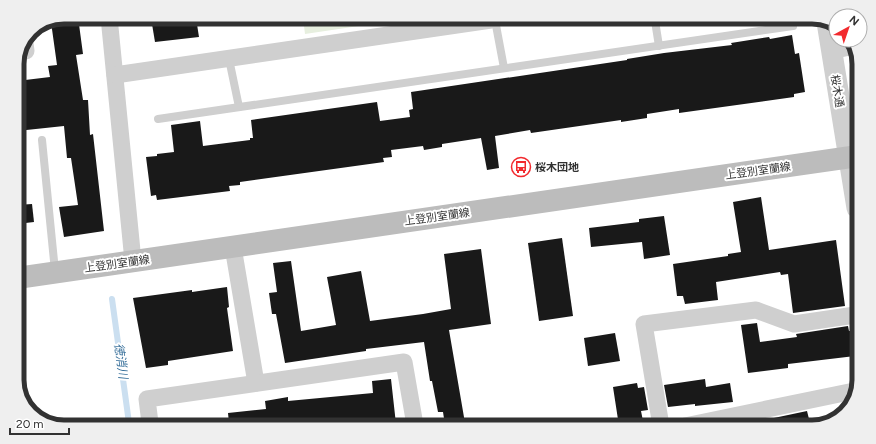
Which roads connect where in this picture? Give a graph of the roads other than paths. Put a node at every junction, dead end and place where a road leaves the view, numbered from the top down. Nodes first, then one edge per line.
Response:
1 (110, 24) edge
2 (464, 24) edge
3 (496, 24) edge
4 (655, 24) edge
5 (794, 26) dead end
6 (828, 27) edge
7 (659, 46) junction
8 (845, 48) edge
9 (831, 51) junction
10 (229, 59) junction
11 (504, 68) junction
12 (115, 75) junction
13 (238, 107) junction
14 (158, 119) dead end
15 (42, 140) dead end
16 (852, 152) edge
17 (852, 157) edge
18 (233, 247) junction
19 (134, 261) junction
20 (55, 273) junction
21 (24, 277) edge
22 (852, 316) edge
23 (256, 383) junction
24 (851, 392) edge
25 (150, 420) edge
26 (414, 420) edge
27 (660, 420) edge
28 (714, 420) edge

1 - 12 street
2 - 10 street
3 - 11 lane
4 - 7 lane
5 - 7 lane
6 - 9 street, 桜木通
7 - 11 lane
8 - 9 street
9 - 16 street, 桜木通
10 - 12 street
10 - 13 lane
11 - 13 lane
12 - 19 street
13 - 14 lane
15 - 20 lane
17 - 18 main road, 上登別室蘭線
18 - 19 main road, 上登別室蘭線
18 - 23 street
19 - 20 main road, 上登別室蘭線
20 - 21 main road, 上登別室蘭線
22 - 27 street
23 - 25 street
23 - 26 street
24 - 28 street

